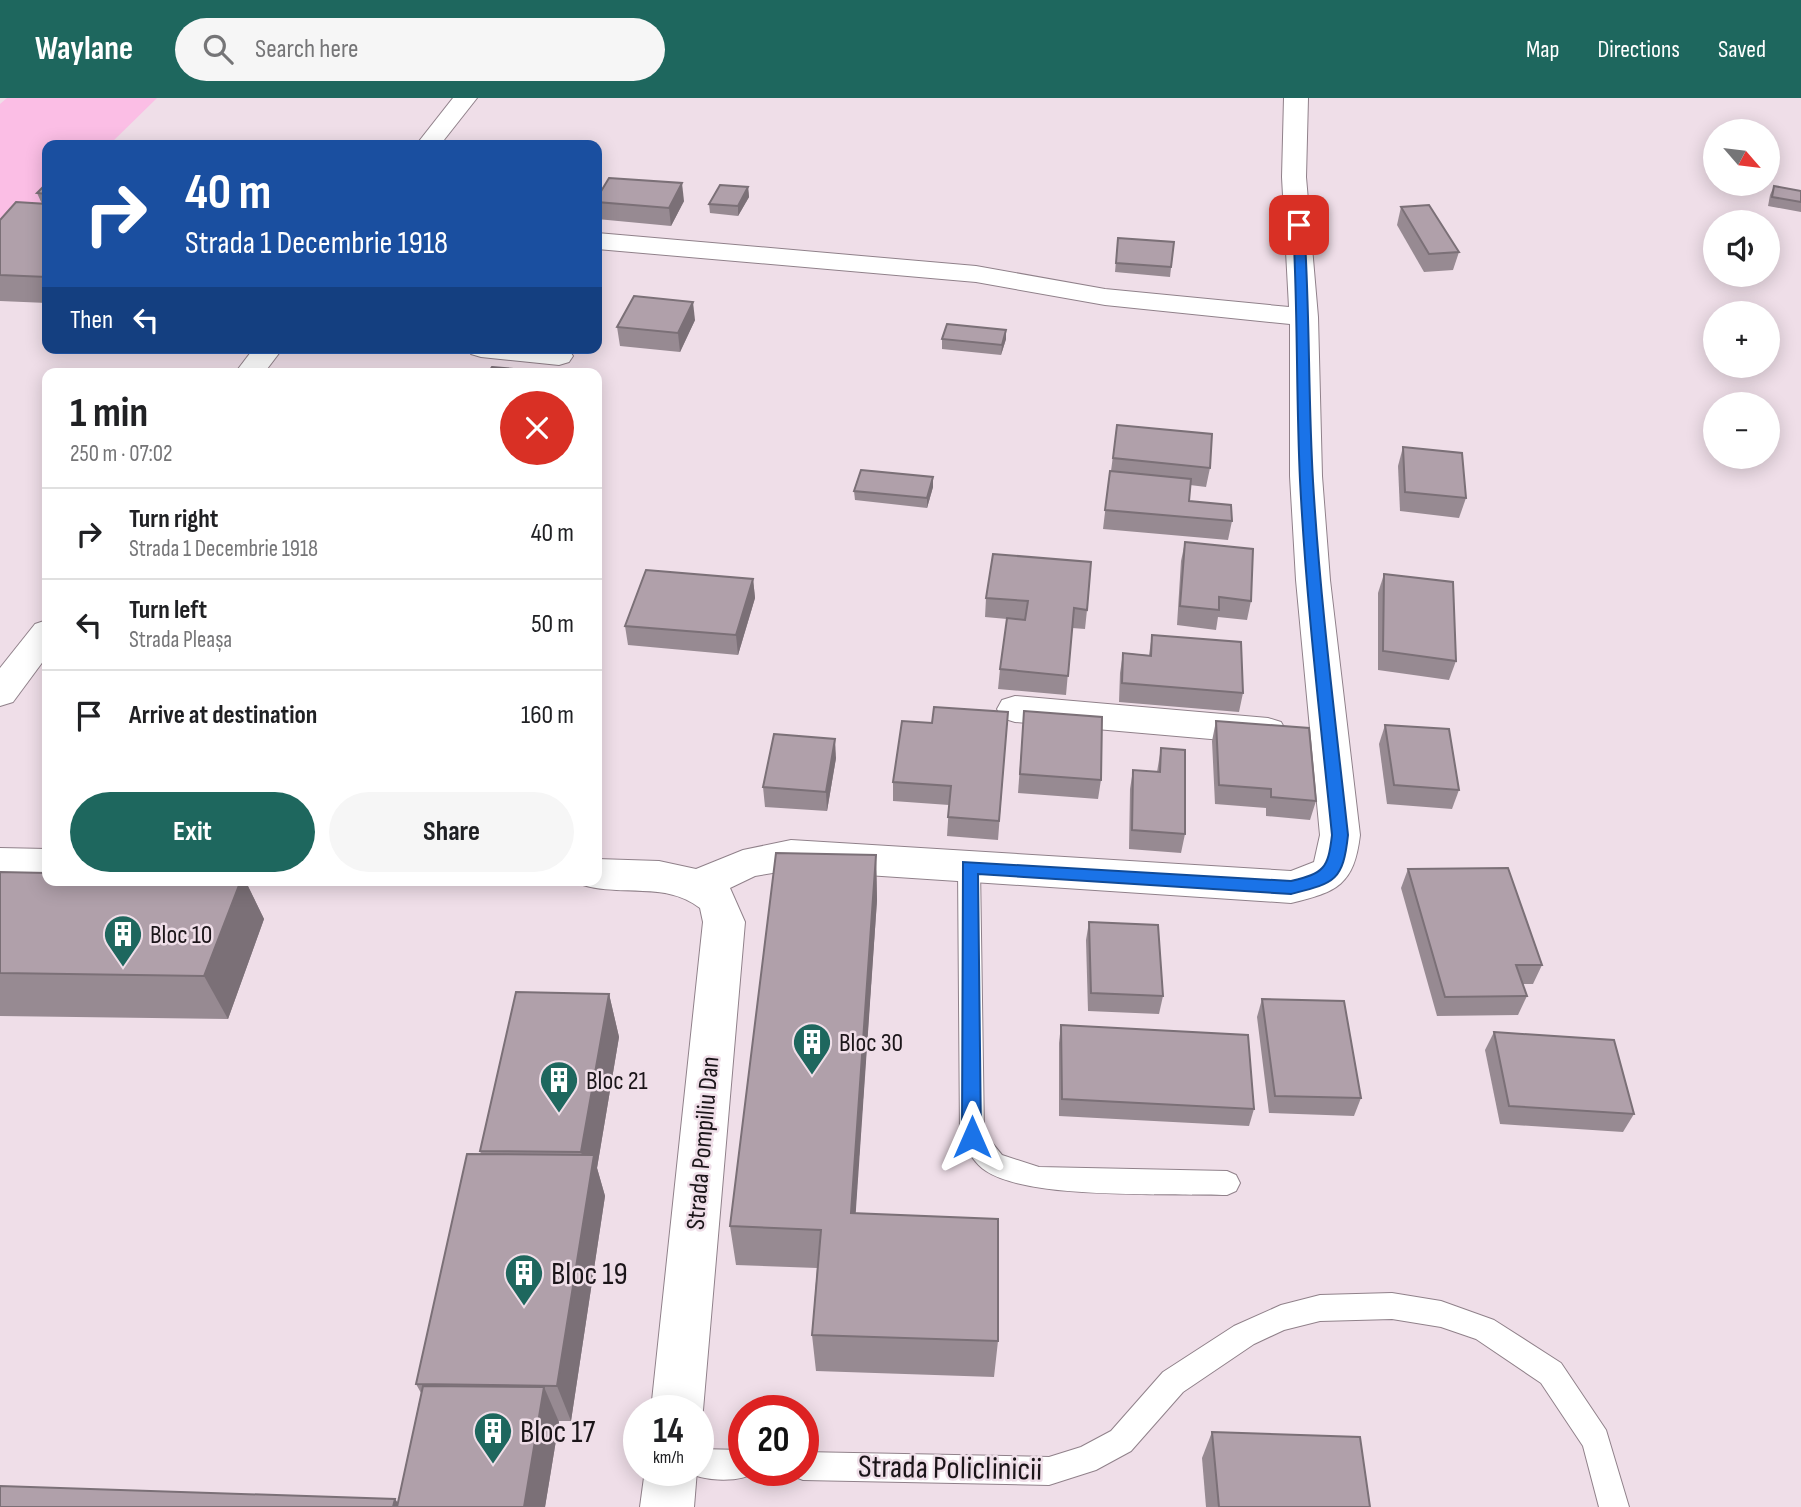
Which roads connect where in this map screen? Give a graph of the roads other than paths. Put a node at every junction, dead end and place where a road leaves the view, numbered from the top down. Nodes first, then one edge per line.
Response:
1 (465, 98) edge
2 (1296, 98) edge
3 (432, 140) edge
4 (602, 241) edge
5 (1304, 317) junction
6 (264, 354) edge
7 (540, 354) edge
8 (559, 356) dead end
9 (254, 368) edge
10 (42, 638) edge
11 (0, 693) edge
12 (1015, 709) dead end
13 (1330, 735) junction
14 (0, 863) edge
15 (42, 864) edge
16 (969, 867) junction
17 (602, 874) edge
18 (699, 886) junction
19 (1227, 1183) dead end
20 (678, 1395) edge
21 (819, 1466) edge
22 (669, 1486) edge
23 (667, 1507) edge
24 (1614, 1507) edge

1 - 3 street
2 - 5 street
4 - 5 street
5 - 13 street
6 - 9 street
7 - 8 street
10 - 11 street
12 - 13 street
13 - 16 street
14 - 15 street
16 - 18 street
16 - 19 lane
17 - 18 street
18 - 20 street, Strada Pompiliu Dan
21 - 24 lane, Strada Policlinicii
22 - 23 street

